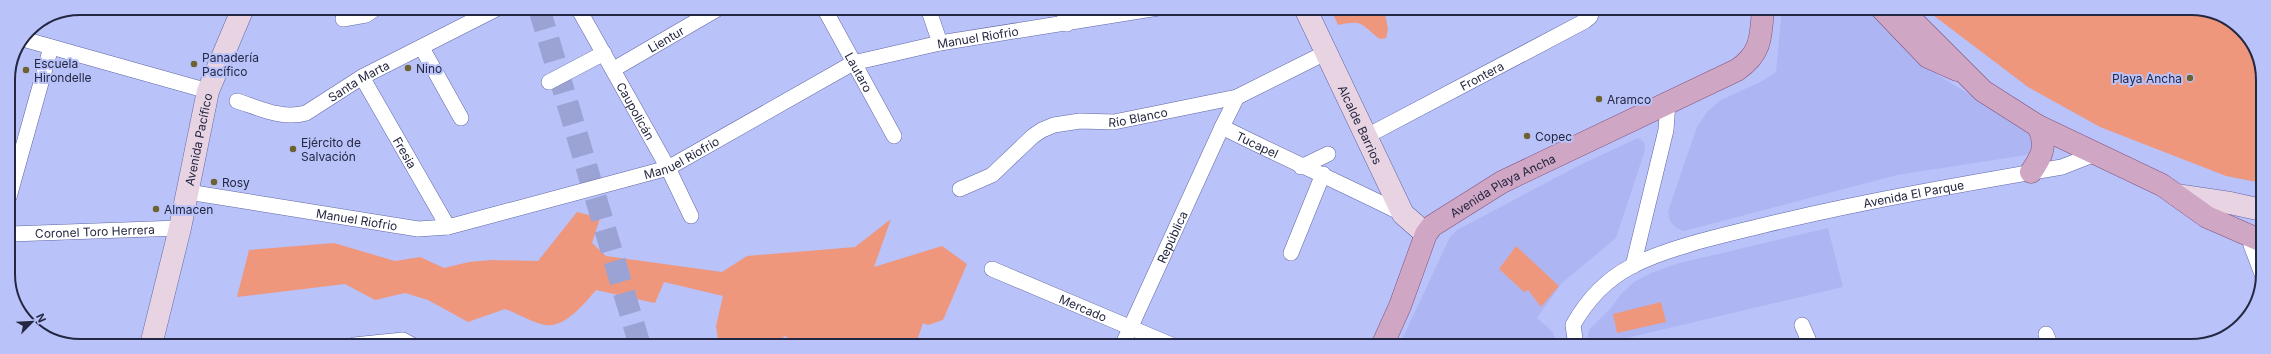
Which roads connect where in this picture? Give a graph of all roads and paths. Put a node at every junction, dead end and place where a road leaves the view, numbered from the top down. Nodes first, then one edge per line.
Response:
1 (240, 15) edge
2 (366, 15) edge
3 (485, 15) edge
4 (582, 15) edge
5 (706, 15) edge
6 (828, 15) edge
7 (930, 15) edge
8 (1065, 15) edge
9 (1119, 15) edge
10 (1308, 15) edge
11 (1590, 15) edge
12 (1762, 15) edge
13 (1888, 15) edge
14 (1908, 15) edge
15 (343, 20) dead end
16 (1068, 24) junction
17 (29, 41) edge
18 (940, 43) junction
19 (51, 47) junction
20 (422, 48) junction
21 (604, 52) junction
22 (1325, 53) junction
23 (853, 63) junction
24 (614, 70) junction
25 (1962, 72) junction
26 (362, 77) junction
27 (549, 82) dead end
28 (208, 91) junction
29 (1237, 97) junction
30 (237, 102) dead end
31 (1668, 102) junction
32 (461, 118) dead end
33 (2038, 126) junction
34 (1222, 127) junction
35 (894, 136) dead end
36 (1365, 137) junction
37 (1328, 154) dead end
38 (2095, 154) junction
39 (1301, 167) junction
40 (668, 168) junction
41 (2031, 172) junction
42 (1323, 174) junction
43 (15, 176) edge
44 (960, 190) dead end
45 (188, 192) junction
46 (2176, 195) junction
47 (2256, 209) edge
48 (1403, 214) junction
49 (691, 216) dead end
50 (448, 227) junction
51 (180, 228) junction
52 (15, 234) edge
53 (1426, 234) junction
54 (2256, 239) edge
55 (2256, 240) edge
56 (1291, 253) dead end
57 (2256, 258) edge
58 (1633, 266) junction
59 (992, 269) dead end
60 (1802, 325) dead end
61 (1131, 327) junction
62 (152, 339) edge
63 (1125, 339) edge
64 (1158, 339) edge
65 (1385, 339) edge
66 (1575, 339) edge
67 (1808, 339) edge

1 - 28 street, Avenida Pacífico
2 - 15 street
3 - 20 street, Santa Marta
4 - 21 street, Caupolicán
5 - 24 street, Lientur
6 - 23 street, Lautaro
7 - 18 street
8 - 16 street
9 - 16 street, Manuel Riofrio
10 - 22 street, Alcalde Barrios
11 - 36 street, Frontera
12 - 31 main road, Avenida Playa Ancha
13 - 25 main road
14 - 25 main road
16 - 18 street, Manuel Riofrio
17 - 19 street
18 - 23 street, Manuel Riofrio
19 - 28 street
19 - 43 street
20 - 26 street, Santa Marta
20 - 32 street
21 - 24 street, Caupolicán
21 - 27 street
22 - 29 street, Río Blanco
22 - 36 street, Alcalde Barrios
23 - 35 street, Lautaro
23 - 40 street, Manuel Riofrio
24 - 40 street, Caupolicán
25 - 33 main road
26 - 30 street, Santa Marta
26 - 50 street, Fresia
28 - 45 street, Avenida Pacífico
29 - 34 street, Tucapel
29 - 44 street, Río Blanco
31 - 53 main road, Avenida Playa Ancha
31 - 58 street
33 - 38 main road
33 - 41 main road
34 - 39 street, Tucapel
34 - 61 street, República
36 - 48 street, Alcalde Barrios
37 - 39 street
38 - 41 street, Avenida El Parque
38 - 46 main road
39 - 42 street, Tucapel
40 - 49 street, Caupolicán
40 - 50 street, Manuel Riofrio
41 - 58 street, Avenida El Parque
42 - 48 street, Tucapel
42 - 56 street
45 - 50 street, Manuel Riofrio
45 - 51 street, Avenida Pacífico
46 - 47 street
46 - 54 main road
48 - 53 street, Alcalde Barrios
51 - 52 street, Coronel Toro Herrera
51 - 62 street, Avenida Pacífico
53 - 65 main road, Avenida Playa Ancha
55 - 57 street
58 - 66 street, Avenida El Parque
59 - 61 street, Mercado
60 - 67 street
61 - 63 street, República
61 - 64 street, Mercado

